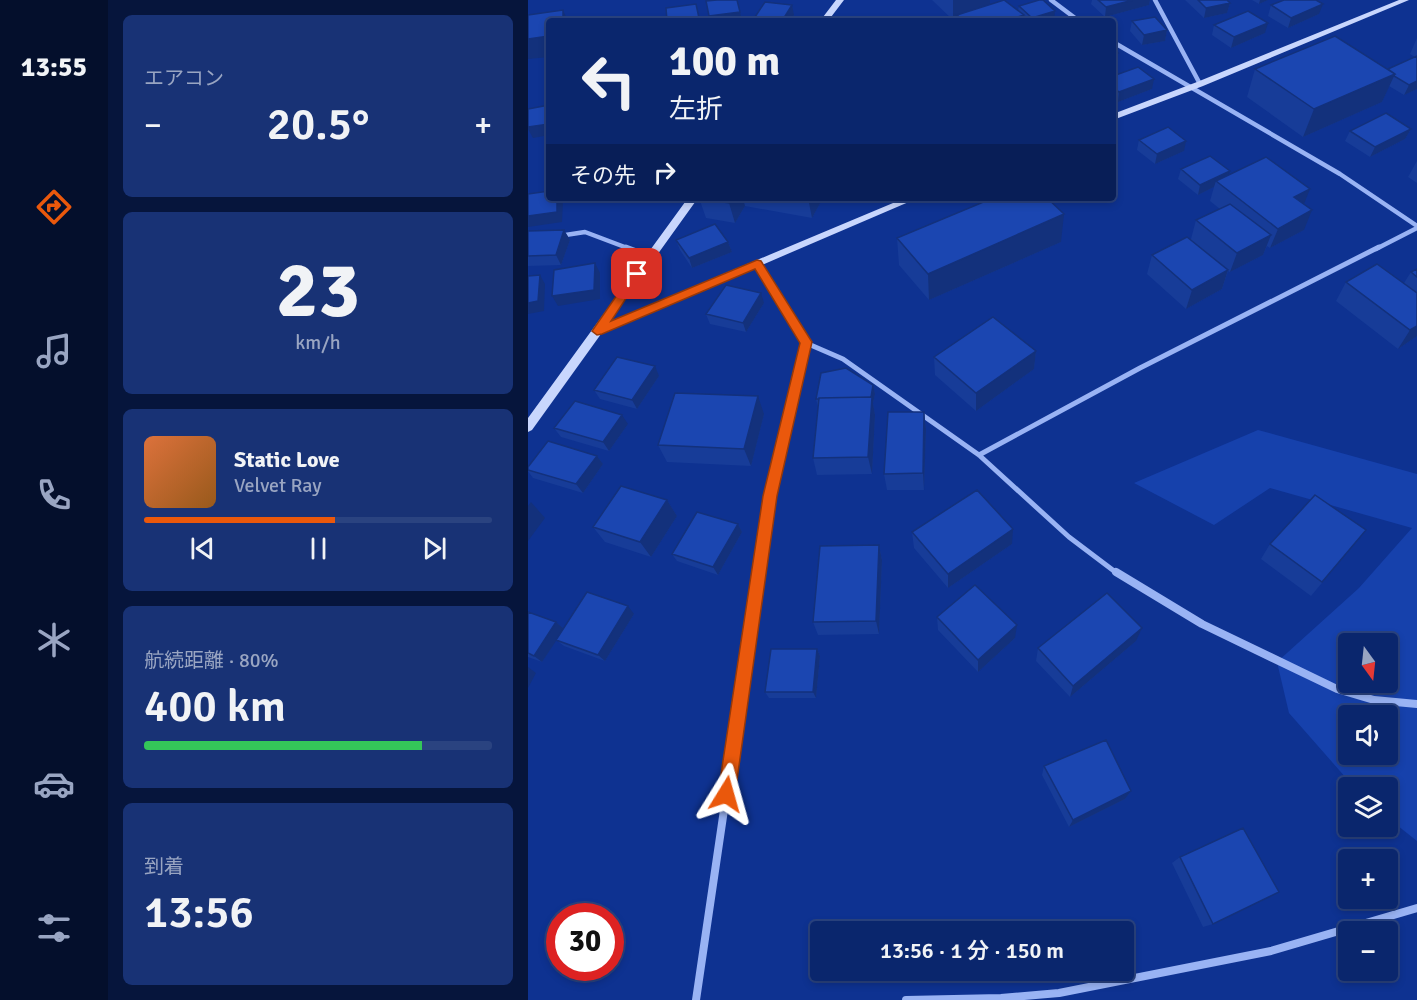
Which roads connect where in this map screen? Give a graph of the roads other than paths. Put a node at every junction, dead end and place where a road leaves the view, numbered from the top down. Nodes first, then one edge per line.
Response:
1 (840, 0) edge
2 (1051, 0) edge
3 (1155, 0) edge
4 (1405, 0) edge
5 (826, 18) edge
6 (1075, 18) edge
7 (1116, 44) edge
8 (1200, 84) junction
9 (1189, 88) junction
10 (1116, 116) edge
11 (691, 201) edge
12 (906, 201) edge
13 (1417, 227) edge
14 (551, 237) edge
15 (650, 256) junction
16 (757, 264) junction
17 (597, 331) junction
18 (806, 342) junction
19 (528, 427) edge
20 (979, 455) junction
21 (1417, 704) edge
22 (1417, 908) edge
23 (696, 1000) edge
24 (906, 1000) edge

1 - 5 street
2 - 6 street
3 - 8 street
4 - 8 street
7 - 9 street
8 - 9 street
9 - 10 street
9 - 13 street
11 - 15 street
12 - 16 street
13 - 20 street
14 - 15 street
15 - 17 street
16 - 17 street
16 - 18 street
17 - 19 street
18 - 20 street
18 - 23 street
20 - 21 street
22 - 24 street

